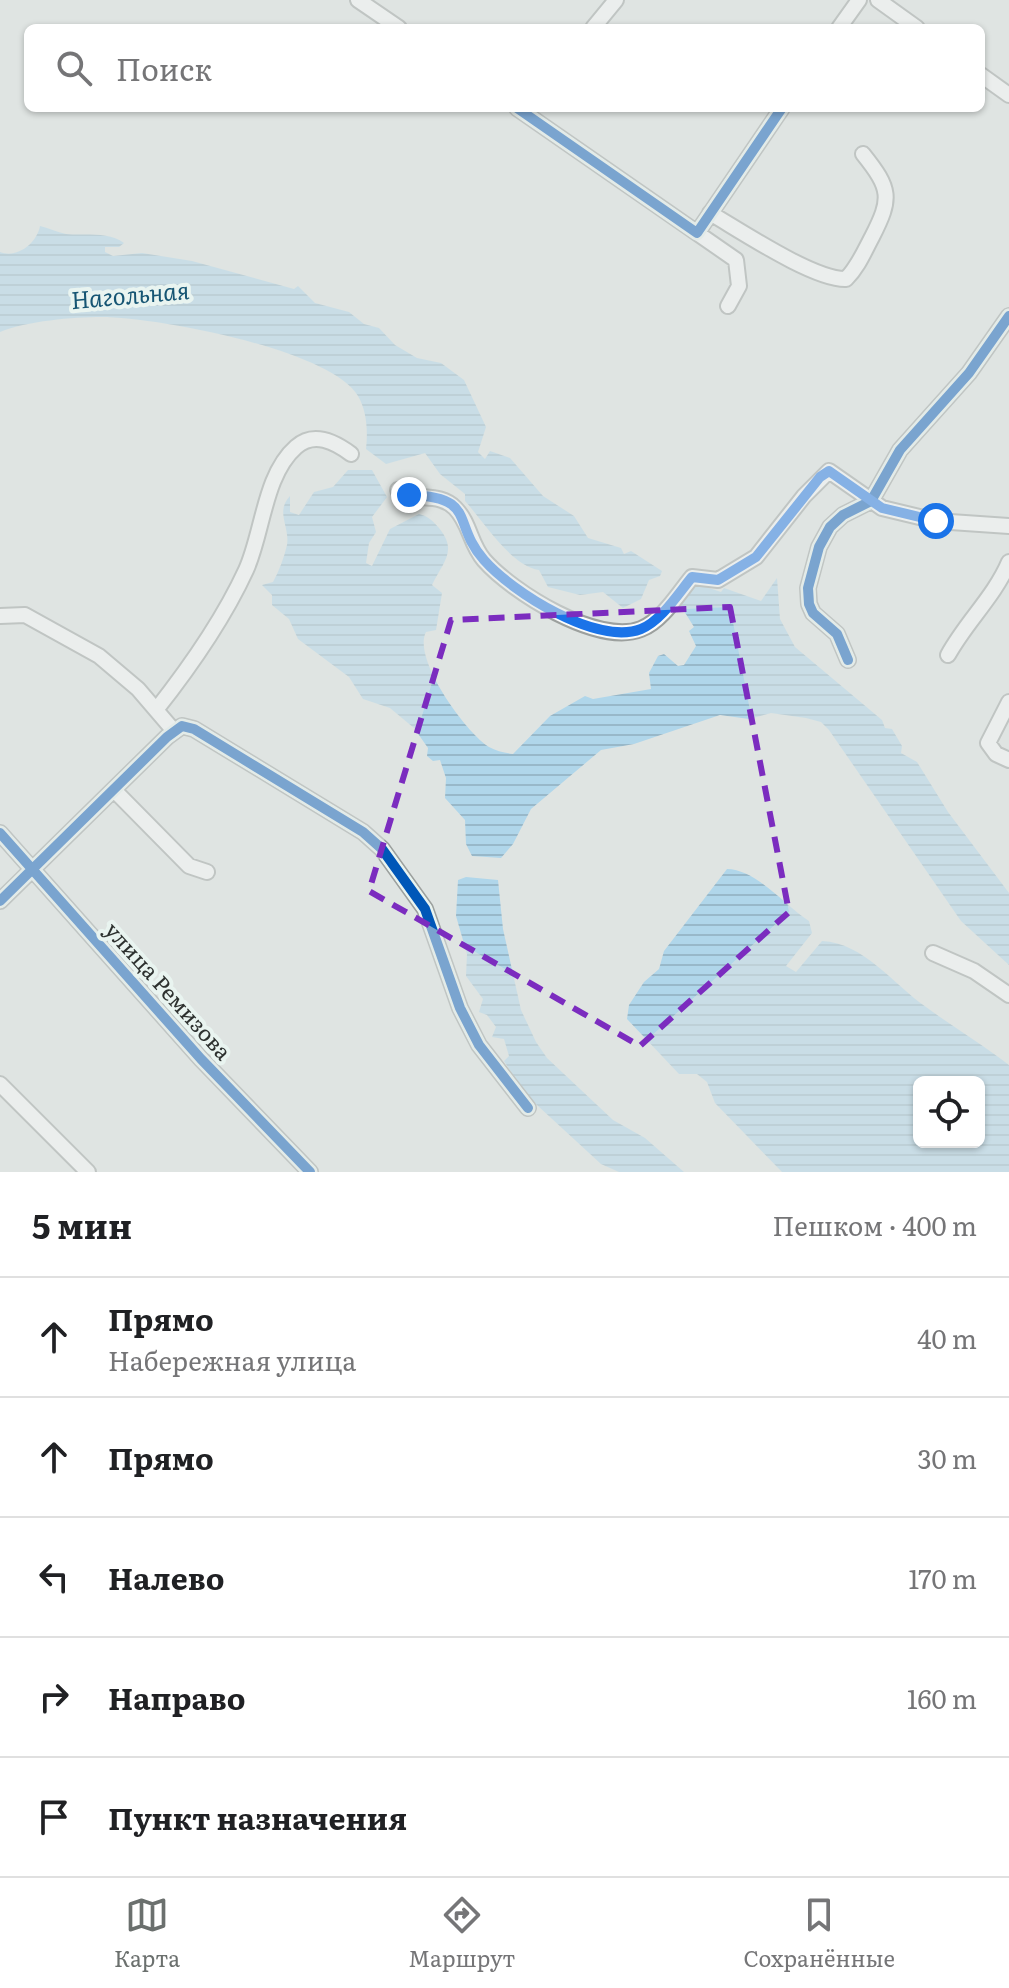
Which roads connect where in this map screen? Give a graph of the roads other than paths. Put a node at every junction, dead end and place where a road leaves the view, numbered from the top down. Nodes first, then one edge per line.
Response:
1 (358, 0) edge
2 (616, 0) edge
3 (859, 0) edge
4 (878, 0) edge
5 (393, 24) edge
6 (596, 24) edge
7 (842, 24) edge
8 (911, 24) edge
9 (985, 78) edge
10 (1009, 95) edge
11 (526, 112) edge
12 (779, 112) edge
13 (863, 154) dead end
14 (710, 213) junction
15 (697, 233) junction
16 (728, 306) dead end
17 (1009, 316) edge
18 (351, 454) dead end
19 (398, 490) dead end
20 (871, 501) junction
21 (1009, 526) edge
22 (1009, 562) edge
23 (0, 616) edge
24 (948, 655) dead end
25 (848, 660) dead end
26 (1009, 702) edge
27 (156, 710) junction
28 (174, 731) junction
29 (1009, 760) edge
30 (114, 790) junction
31 (0, 833) edge
32 (33, 871) junction
33 (207, 872) dead end
34 (0, 901) edge
35 (933, 953) dead end
36 (1009, 995) edge
37 (0, 1084) edge
38 (528, 1108) dead end
39 (301, 1169) edge
40 (88, 1172) edge

1 - 5 street
2 - 6 street
3 - 7 street
4 - 8 street
9 - 10 street
11 - 15 street
12 - 14 street
13 - 14 street
14 - 15 street
15 - 16 street
17 - 20 street
18 - 27 street
19 - 20 street
20 - 21 street
20 - 25 street
22 - 24 street
23 - 27 street
26 - 29 street
27 - 28 street
28 - 30 street
28 - 38 street
30 - 32 street
30 - 33 street
31 - 32 street, улица Ремизова
32 - 34 street
32 - 39 street, улица Ремизова
35 - 36 street
37 - 40 street

